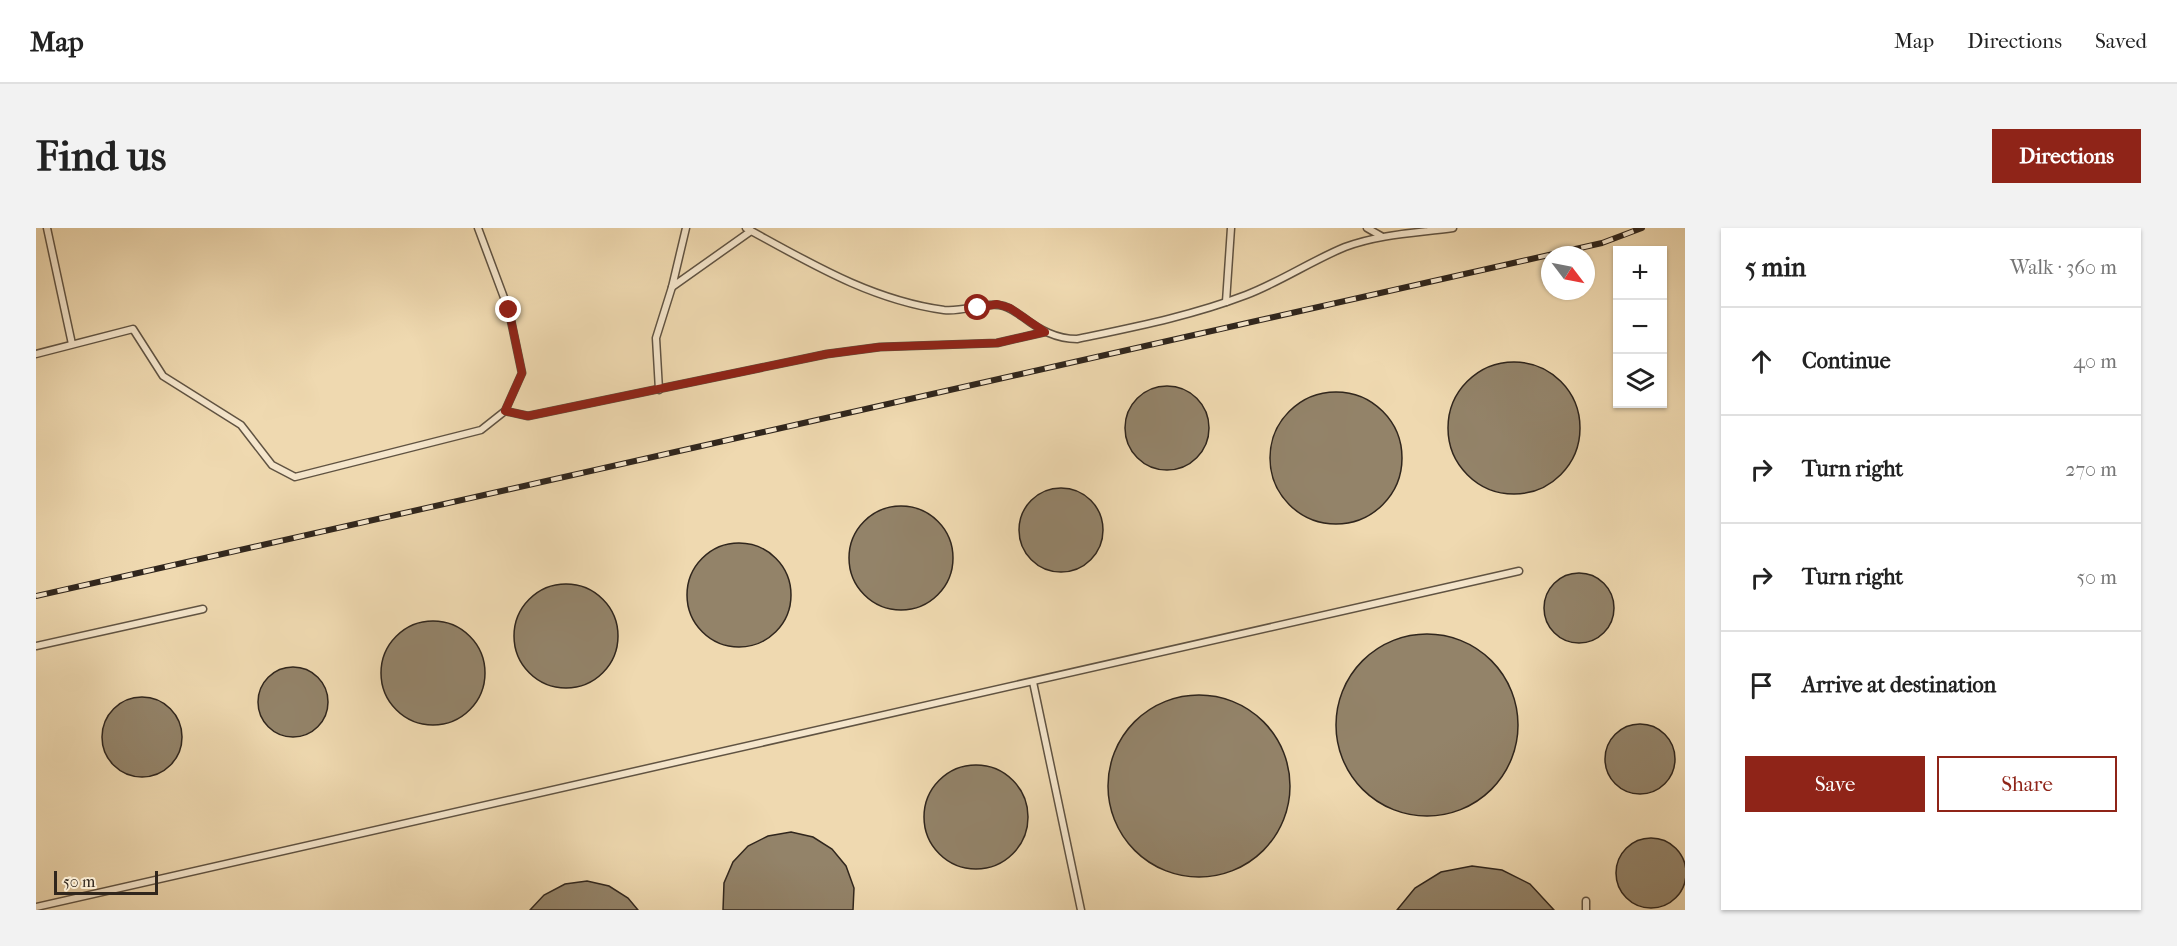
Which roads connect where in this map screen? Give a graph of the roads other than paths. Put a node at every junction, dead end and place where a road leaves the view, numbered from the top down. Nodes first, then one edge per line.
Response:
1 (47, 228) edge
2 (478, 228) edge
3 (686, 228) edge
4 (1231, 228) edge
5 (1367, 228) edge
6 (1453, 228) edge
7 (749, 229) edge
8 (1381, 236) junction
9 (672, 286) junction
10 (1226, 302) junction
11 (1045, 332) junction
12 (72, 344) junction
13 (36, 354) edge
14 (659, 390) junction
15 (505, 411) junction
16 (1519, 571) dead end
17 (203, 609) dead end
18 (36, 646) edge
19 (1033, 682) junction
20 (1586, 901) dead end
21 (36, 907) edge
22 (1081, 910) edge
23 (1586, 910) edge

1 - 12 lane
2 - 15 lane
3 - 9 lane
4 - 10 lane
5 - 8 lane
6 - 8 lane
7 - 9 lane
7 - 11 lane
8 - 10 lane
9 - 14 lane
10 - 11 lane
11 - 14 lane
12 - 13 lane
12 - 15 lane
14 - 15 lane
16 - 19 lane
17 - 18 lane
19 - 21 lane
19 - 22 lane
20 - 23 lane

